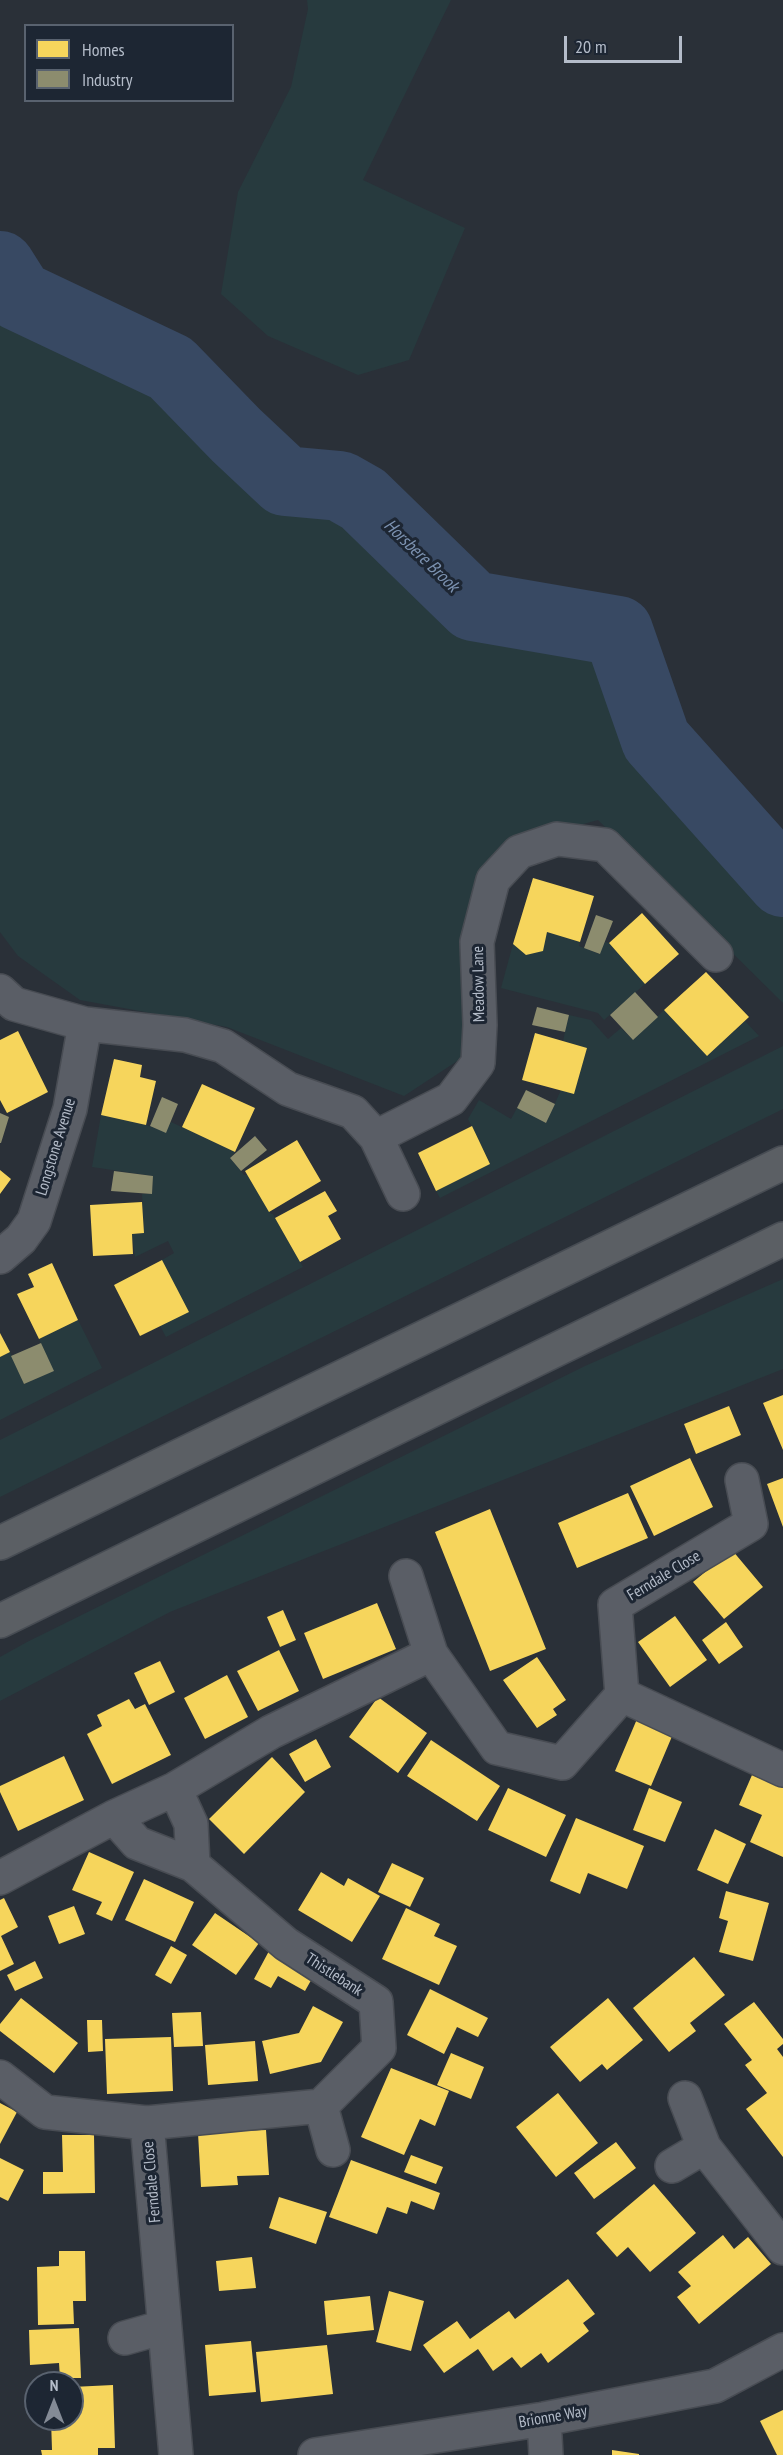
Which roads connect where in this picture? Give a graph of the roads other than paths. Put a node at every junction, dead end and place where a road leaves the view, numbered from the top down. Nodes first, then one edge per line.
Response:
1 (716, 955) dead end
2 (0, 991) edge
3 (85, 1024) junction
4 (376, 1137) junction
5 (783, 1163) edge
6 (403, 1194) dead end
7 (783, 1239) edge
8 (0, 1257) edge
9 (742, 1480) dead end
10 (0, 1543) edge
11 (406, 1576) dead end
12 (0, 1621) edge
13 (431, 1654) junction
14 (622, 1695) junction
15 (783, 1770) edge
16 (175, 1789) junction
17 (114, 1817) junction
18 (193, 1865) junction
19 (0, 1878) edge
20 (0, 2077) edge
21 (685, 2098) dead end
22 (321, 2106) junction
23 (147, 2123) junction
24 (704, 2147) junction
25 (333, 2150) dead end
26 (672, 2166) dead end
27 (783, 2248) edge
28 (164, 2327) junction
29 (124, 2338) dead end
30 (783, 2350) edge
31 (544, 2419) junction
32 (176, 2455) edge
33 (315, 2455) edge
34 (546, 2455) edge

1 - 4 street, Meadow Lane
2 - 3 street
3 - 4 street
3 - 8 street, Longstone Avenue
4 - 6 street
5 - 10 highway
7 - 12 highway
9 - 14 street, Ferndale Close
11 - 13 street
13 - 14 street
13 - 16 street
14 - 15 street
16 - 17 street
16 - 18 street
17 - 18 street
17 - 19 street
18 - 22 street, Thistlebank
20 - 23 street, Ferndale Close
21 - 24 street
22 - 23 street
22 - 25 street
23 - 28 street, Ferndale Close
24 - 26 street
24 - 27 street
28 - 29 street
28 - 32 street, Ferndale Close
30 - 31 street, Brionne Way
31 - 33 street, Brionne Way
31 - 34 street

